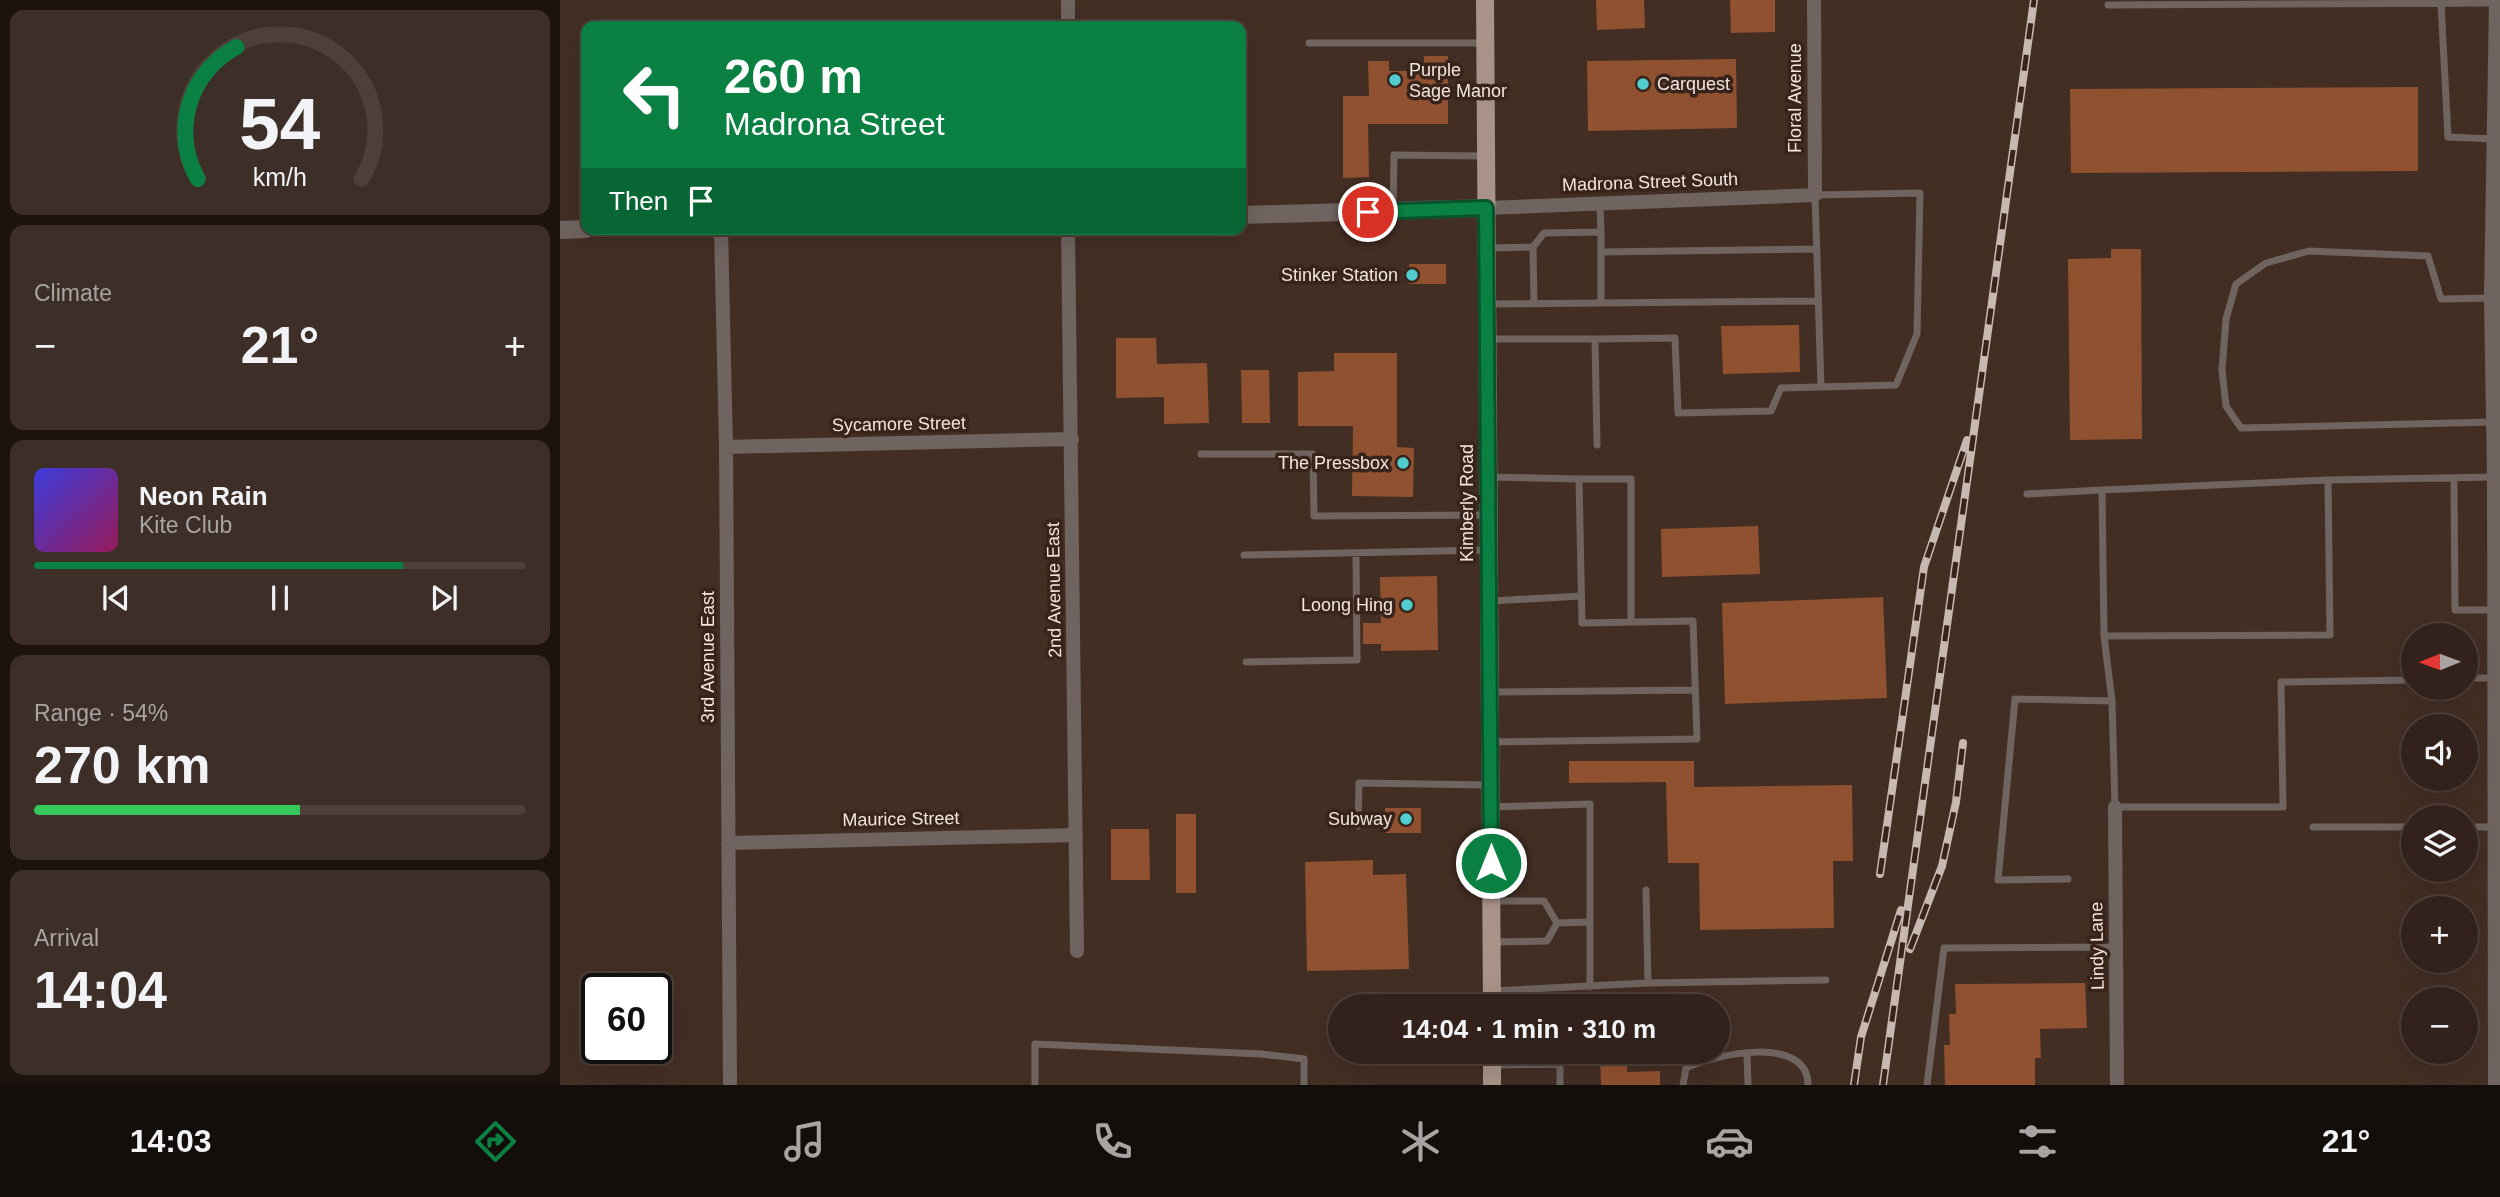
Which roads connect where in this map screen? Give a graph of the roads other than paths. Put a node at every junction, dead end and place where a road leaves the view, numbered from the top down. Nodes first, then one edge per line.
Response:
1 (1068, 0) edge
2 (1485, 0) edge
3 (1814, 0) edge
4 (2498, 1) edge
5 (2441, 3) junction
6 (2108, 5) dead end
7 (1068, 21) edge
8 (1309, 43) dead end
9 (1485, 43) junction
10 (2496, 139) junction
11 (1486, 156) junction
12 (1815, 195) junction
13 (1600, 204) junction
14 (1486, 208) junction
15 (1393, 211) junction
16 (1246, 215) edge
17 (581, 229) edge
18 (560, 230) edge
19 (1601, 232) junction
20 (721, 235) edge
21 (1068, 235) edge
22 (1533, 247) junction
23 (1486, 248) junction
24 (1817, 249) junction
25 (1601, 252) junction
26 (2493, 298) junction
27 (1818, 301) junction
28 (1487, 303) junction
29 (1534, 303) junction
30 (1601, 303) junction
31 (1487, 339) junction
32 (1595, 339) junction
33 (1821, 386) junction
34 (2495, 422) junction
35 (1072, 439) junction
36 (1597, 445) dead end
37 (726, 447) junction
38 (1201, 454) dead end
39 (1488, 477) junction
40 (2496, 477) junction
41 (2454, 478) junction
42 (1579, 479) junction
43 (2328, 480) junction
44 (2102, 490) junction
45 (2027, 494) dead end
46 (1489, 515) junction
47 (1489, 550) junction
48 (1356, 553) junction
49 (1244, 555) dead end
50 (1581, 596) junction
51 (1489, 601) junction
52 (2495, 610) junction
53 (1631, 622) junction
54 (2104, 636) junction
55 (1246, 662) dead end
56 (2478, 678) edge
57 (2496, 678) junction
58 (2401, 680) edge
59 (1695, 690) junction
60 (1490, 692) junction
61 (2112, 701) junction
62 (1490, 742) junction
63 (1490, 785) junction
64 (1491, 807) junction
65 (2115, 807) junction
66 (1358, 826) dead end
67 (2313, 827) dead end
68 (2401, 827) edge
69 (2478, 827) edge
70 (2498, 827) junction
71 (1076, 835) junction
72 (728, 843) junction
73 (2068, 879) dead end
74 (1646, 890) dead end
75 (1491, 901) junction
76 (1589, 922) junction
77 (1557, 923) junction
78 (1491, 942) junction
79 (2116, 947) junction
80 (1077, 951) dead end
81 (1826, 980) dead end
82 (1648, 983) junction
83 (1590, 987) junction
84 (2499, 990) edge
85 (1492, 994) edge
86 (1528, 994) edge
87 (1747, 1054) junction
88 (1492, 1064) edge
89 (1560, 1064) edge
90 (2498, 1074) edge
91 (730, 1085) edge
92 (1035, 1085) edge
93 (1304, 1085) edge
94 (1492, 1085) edge
95 (1560, 1085) edge
96 (1683, 1085) edge
97 (1748, 1085) edge
98 (1808, 1085) edge
99 (1927, 1085) edge
100 (2117, 1085) edge

1 - 7 street
2 - 9 main road, Kimberly Road
3 - 12 street, Floral Avenue
4 - 5 lane
4 - 10 street
5 - 6 lane
5 - 10 lane
8 - 9 lane
9 - 11 main road, Kimberly Road
10 - 26 street
11 - 14 main road, Kimberly Road
11 - 15 lane
12 - 13 street, Madrona Street South
12 - 24 lane
12 - 33 lane
13 - 14 street, Madrona Street South
13 - 19 lane
14 - 15 street
14 - 23 main road, Kimberly Road
15 - 16 street
17 - 18 street
19 - 22 lane
19 - 25 lane
20 - 37 street, 3rd Avenue East
21 - 35 street, 2nd Avenue East
22 - 23 lane
22 - 29 lane
23 - 28 main road, Kimberly Road
24 - 25 lane
24 - 27 lane
25 - 30 lane
26 - 34 street
26 - 34 lane
27 - 30 lane
27 - 33 lane
28 - 29 lane
28 - 31 main road, Kimberly Road
29 - 30 lane
31 - 32 lane
31 - 39 main road, Kimberly Road
32 - 33 lane
32 - 36 lane
34 - 40 street
35 - 37 street, Sycamore Street
35 - 71 street, 2nd Avenue East
37 - 72 street, 3rd Avenue East
38 - 46 lane
39 - 42 lane
39 - 46 main road, Kimberly Road
40 - 41 lane
40 - 52 street
41 - 43 lane
41 - 52 lane
42 - 50 lane
42 - 53 lane
43 - 44 lane
43 - 54 lane
44 - 45 lane
44 - 54 lane
46 - 47 main road, Kimberly Road
47 - 48 lane
47 - 51 main road, Kimberly Road
48 - 49 lane
48 - 55 lane
50 - 51 lane
50 - 53 lane
51 - 60 main road, Kimberly Road
52 - 57 street
53 - 59 lane
54 - 61 lane
56 - 57 lane
57 - 70 street
58 - 65 lane
59 - 60 lane
59 - 62 lane
60 - 62 main road, Kimberly Road
61 - 65 lane
61 - 73 lane
62 - 63 main road, Kimberly Road
63 - 64 main road, Kimberly Road
63 - 66 lane
64 - 75 main road, Kimberly Road
64 - 76 lane
65 - 79 street, Lindy Lane
67 - 68 lane
69 - 70 lane
70 - 84 street
71 - 72 street, Maurice Street
71 - 80 street, 2nd Avenue East
72 - 91 street, 3rd Avenue East
74 - 82 lane
75 - 77 lane
75 - 78 main road, Kimberly Road
76 - 77 lane
76 - 83 lane
77 - 78 lane
78 - 85 main road, Kimberly Road
79 - 99 lane
79 - 100 street, Lindy Lane
81 - 82 lane
82 - 83 lane
83 - 86 lane
84 - 90 street
87 - 96 lane
87 - 97 lane
87 - 98 lane
88 - 94 main road
89 - 95 lane
92 - 93 lane

